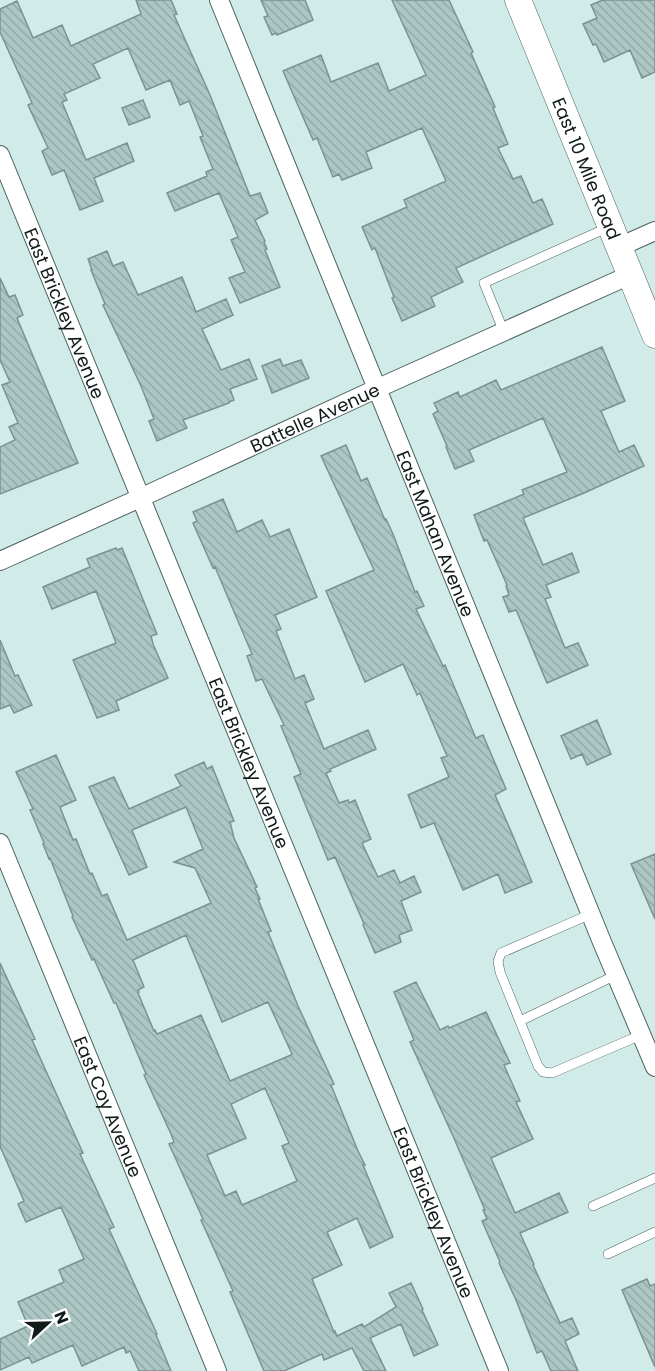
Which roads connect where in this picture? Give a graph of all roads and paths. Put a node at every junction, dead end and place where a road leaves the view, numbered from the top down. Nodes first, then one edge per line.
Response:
1 (219, 0) edge
2 (518, 0) edge
3 (0, 155) edge
4 (655, 231) edge
5 (615, 237) junction
6 (630, 275) junction
7 (504, 332) junction
8 (655, 335) edge
9 (376, 388) junction
10 (140, 498) junction
11 (0, 561) edge
12 (0, 843) edge
13 (591, 914) junction
14 (616, 975) junction
15 (520, 1021) junction
16 (641, 1035) junction
17 (655, 1067) edge
18 (655, 1178) edge
19 (593, 1206) dead end
20 (655, 1232) edge
21 (608, 1254) dead end
22 (217, 1371) edge
23 (499, 1371) edge

1 - 9 street, East Mahan Avenue
2 - 5 main road, East 10 Mile Road
3 - 10 street, East Brickley Avenue
4 - 5 street
5 - 6 main road, East 10 Mile Road
5 - 7 lane
6 - 7 street, Battelle Avenue
6 - 8 main road, East 10 Mile Road
7 - 9 street, Battelle Avenue
9 - 10 street, Battelle Avenue
9 - 13 street, East Mahan Avenue
10 - 11 street, Battelle Avenue
10 - 23 street, East Brickley Avenue
12 - 22 street, East Coy Avenue
13 - 14 street, East Mahan Avenue
13 - 15 lane
14 - 15 lane
14 - 16 street, East Mahan Avenue
15 - 16 lane
16 - 17 street, East Mahan Avenue
18 - 19 lane
20 - 21 lane

